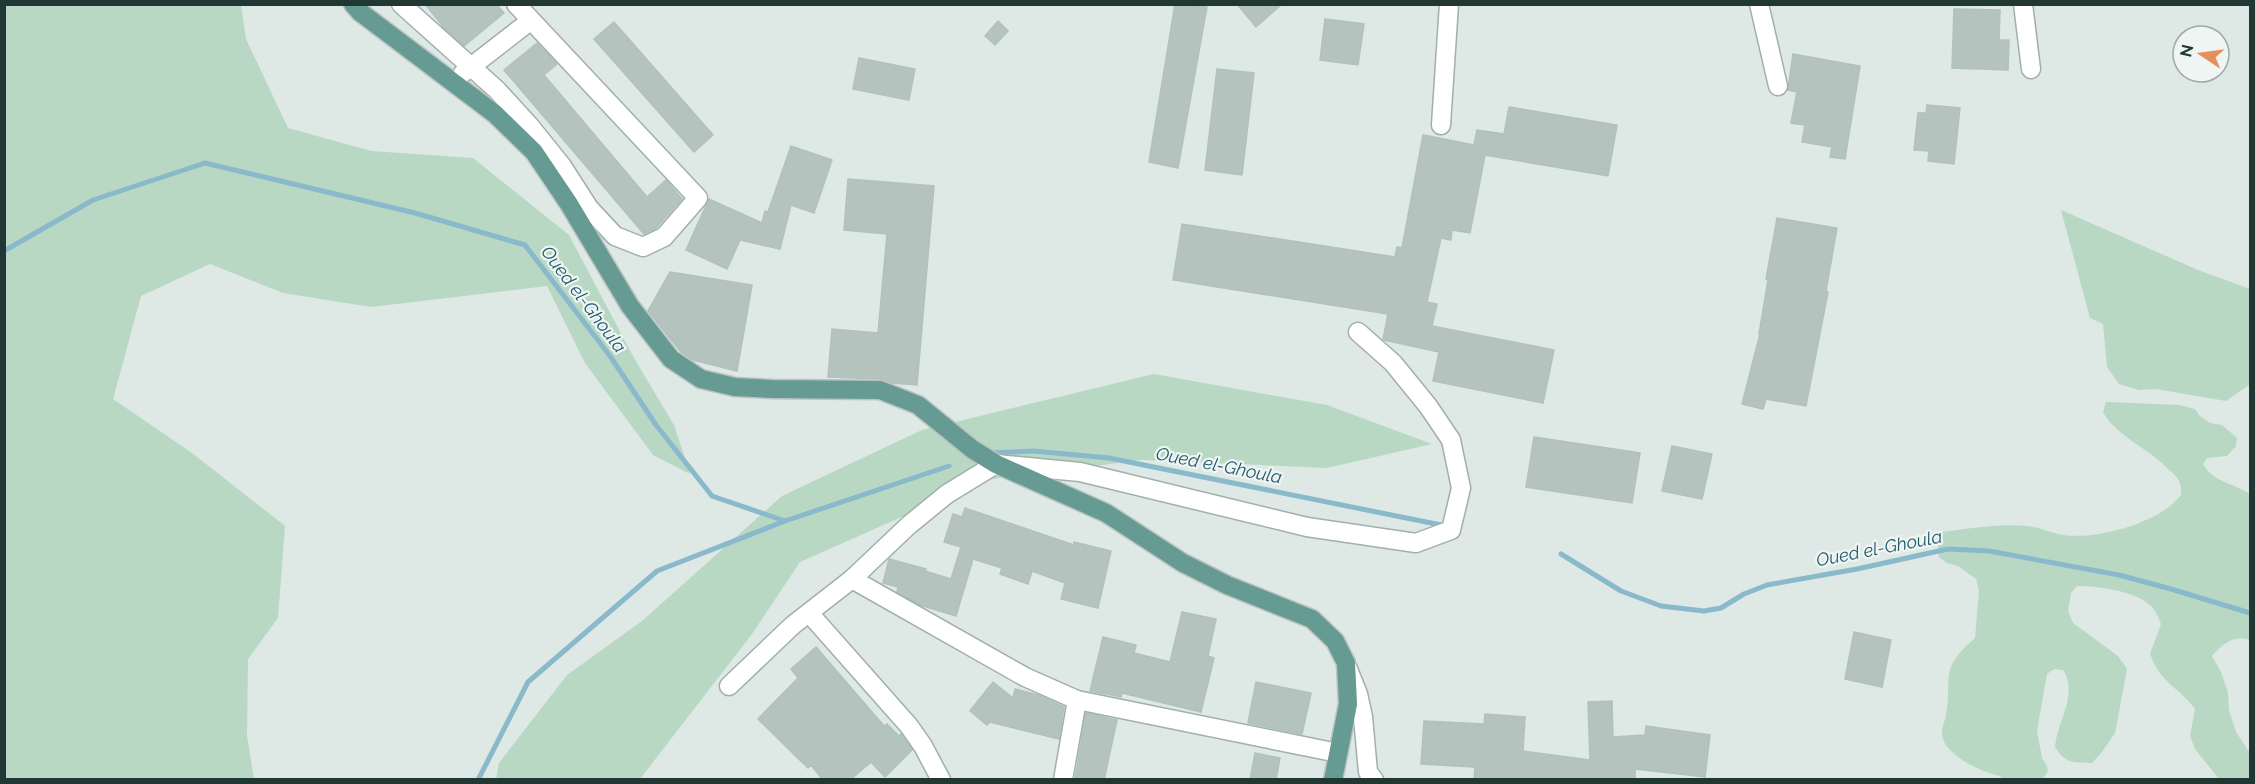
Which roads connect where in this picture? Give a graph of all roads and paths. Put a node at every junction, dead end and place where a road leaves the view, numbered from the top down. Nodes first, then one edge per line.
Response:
1 (353, 4) edge
2 (401, 4) edge
3 (516, 4) edge
4 (1449, 4) edge
5 (1759, 4) edge
6 (2024, 4) edge
7 (530, 21) junction
8 (470, 66) junction
9 (2031, 69) dead end
10 (453, 82) junction
11 (1778, 86) dead end
12 (1441, 125) dead end
13 (1358, 332) dead end
14 (996, 464) junction
15 (852, 579) junction
16 (809, 613) junction
17 (1346, 663) junction
18 (729, 686) dead end
19 (1077, 700) junction
20 (1338, 753) junction
21 (941, 780) edge
22 (1063, 780) edge
23 (1333, 780) edge
24 (1374, 780) edge

1 - 10 main road
2 - 8 street
3 - 7 street
4 - 12 street
5 - 11 street
6 - 9 street
7 - 8 street
7 - 8 street
8 - 10 street
10 - 14 main road
13 - 14 street
14 - 15 street
14 - 17 main road
15 - 16 street
15 - 19 street
16 - 18 street
16 - 21 street
17 - 20 main road
17 - 24 street
19 - 20 street
19 - 22 street
20 - 23 main road

